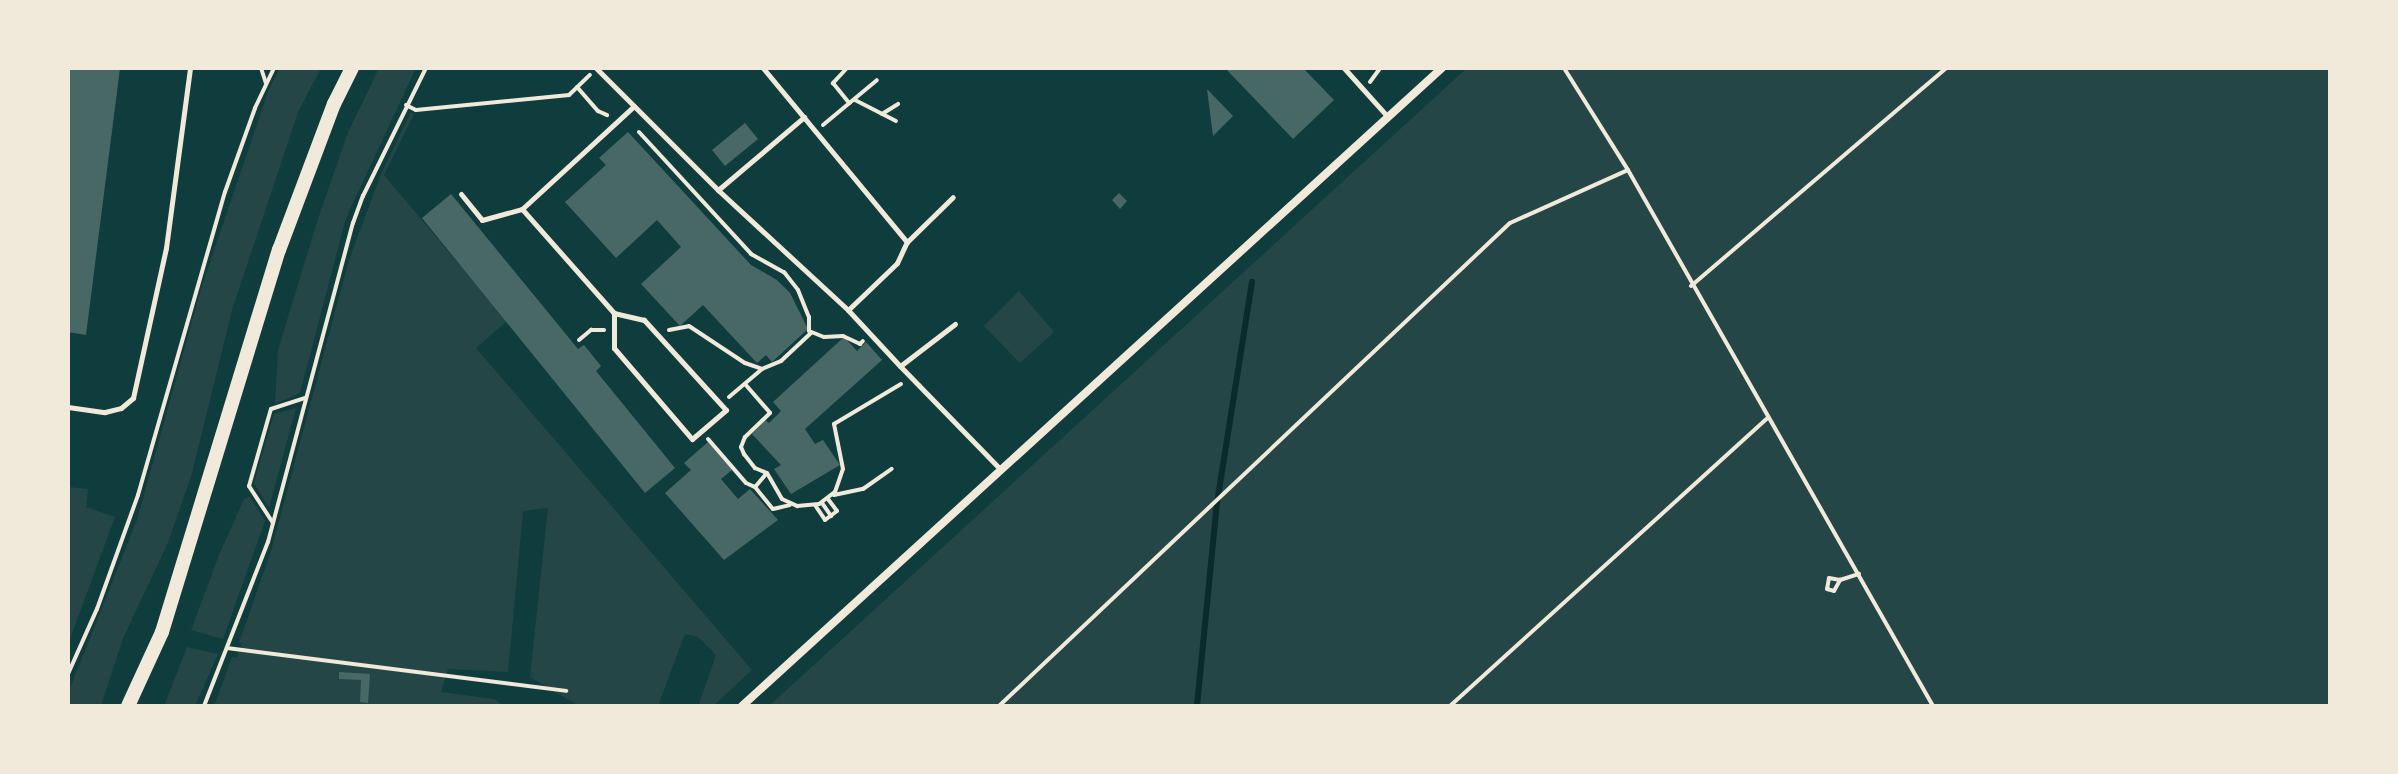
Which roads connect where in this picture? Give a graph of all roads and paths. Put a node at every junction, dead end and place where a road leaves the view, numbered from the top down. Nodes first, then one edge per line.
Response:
1 (190, 68) edge
2 (261, 68) edge
3 (274, 68) edge
4 (352, 68) edge
5 (426, 68) edge
6 (596, 68) edge
7 (763, 68) edge
8 (847, 68) edge
9 (1344, 68) edge
10 (1442, 68) edge
11 (1564, 68) edge
12 (1946, 68) edge
13 (877, 80) dead end
14 (266, 83) junction
15 (577, 87) junction
16 (854, 99) junction
17 (849, 103) junction
18 (898, 104) dead end
19 (406, 105) junction
20 (634, 106) junction
21 (882, 114) junction
22 (804, 117) junction
23 (1388, 117) junction
24 (620, 120) junction
25 (896, 121) dead end
26 (815, 131) junction
27 (1628, 170) junction
28 (718, 190) junction
29 (461, 194) dead end
30 (953, 197) dead end
31 (522, 209) junction
32 (907, 242) junction
33 (1691, 286) junction
34 (848, 310) junction
35 (614, 313) junction
36 (955, 324) dead end
37 (811, 333) junction
38 (871, 334) junction
39 (900, 366) junction
40 (912, 378) junction
41 (745, 384) junction
42 (305, 398) junction
43 (720, 405) junction
44 (68, 407) edge
45 (1768, 418) junction
46 (701, 431) junction
47 (892, 469) dead end
48 (1001, 470) junction
49 (767, 473) junction
50 (755, 487) junction
51 (830, 497) junction
52 (822, 503) junction
53 (792, 504) junction
54 (815, 505) junction
55 (831, 516) junction
56 (273, 523) junction
57 (1859, 574) junction
58 (1840, 580) dead end
59 (227, 648) junction
60 (68, 674) edge
61 (566, 691) dead end
62 (128, 706) edge
63 (204, 706) edge
64 (742, 706) edge
65 (999, 706) edge
66 (1450, 706) edge
67 (1933, 706) edge

1 - 44 lane
2 - 14 path
3 - 14 path
4 - 62 main road
5 - 19 path
6 - 15 path
6 - 20 lane
7 - 22 lane
8 - 17 path
9 - 23 lane
10 - 23 street
11 - 27 path
12 - 33 path
13 - 16 path
14 - 60 path
15 - 19 path
15 - 24 path
16 - 17 path
16 - 21 path
17 - 26 path
18 - 21 path
19 - 42 path
20 - 24 lane
20 - 28 lane
21 - 25 path
22 - 26 lane
22 - 28 lane
23 - 48 street
24 - 31 lane
24 - 37 path
26 - 32 lane
27 - 33 path
27 - 65 path
28 - 34 lane
29 - 31 lane
30 - 32 lane
31 - 35 lane
32 - 34 lane
33 - 45 path
34 - 38 lane
35 - 43 lane
35 - 46 lane
36 - 39 lane
37 - 38 path
37 - 41 path
38 - 39 lane
39 - 40 lane
40 - 48 lane
40 - 51 path
41 - 43 path
41 - 49 path
42 - 56 path
42 - 56 path
43 - 46 lane
45 - 57 path
45 - 66 path
46 - 50 path
47 - 51 path
48 - 64 street
49 - 50 path
49 - 53 path
50 - 53 path
51 - 52 path
51 - 55 path
52 - 54 path
52 - 55 path
53 - 54 path
54 - 55 path
56 - 59 path
57 - 58 path
57 - 67 path
59 - 61 path
59 - 63 path

